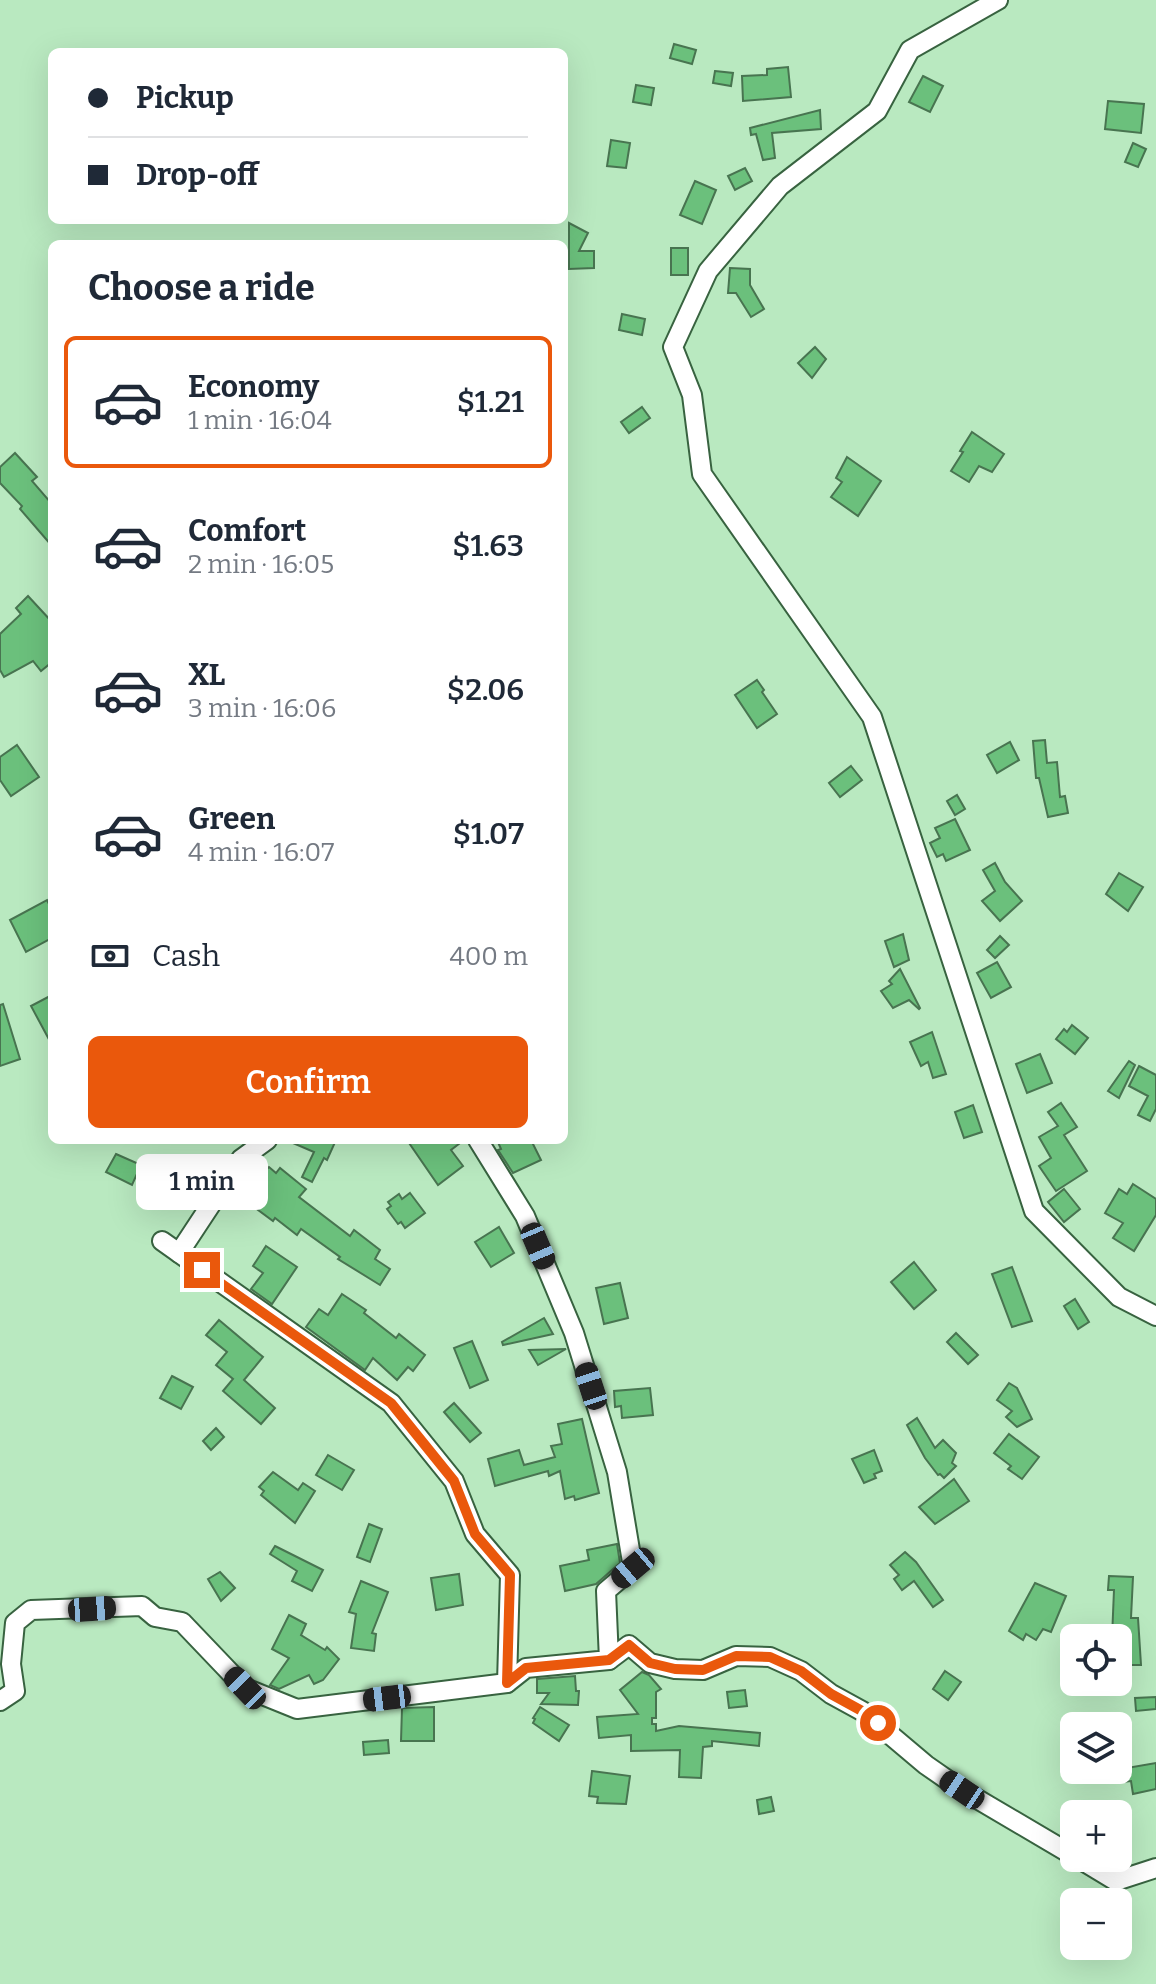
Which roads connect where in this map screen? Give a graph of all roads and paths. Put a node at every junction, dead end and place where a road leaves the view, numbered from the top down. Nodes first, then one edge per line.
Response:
1 (998, 0) edge
2 (262, 1144) edge
3 (480, 1144) edge
4 (162, 1241) dead end
5 (179, 1253) junction
6 (1156, 1316) edge
7 (609, 1660) junction
8 (507, 1683) junction
9 (0, 1701) edge
10 (1060, 1848) edge
11 (1156, 1868) edge
12 (1101, 1872) edge

1 - 6 street
2 - 5 street
3 - 7 street
4 - 5 street
5 - 8 street
7 - 8 street
7 - 10 street
8 - 9 street
11 - 12 street

